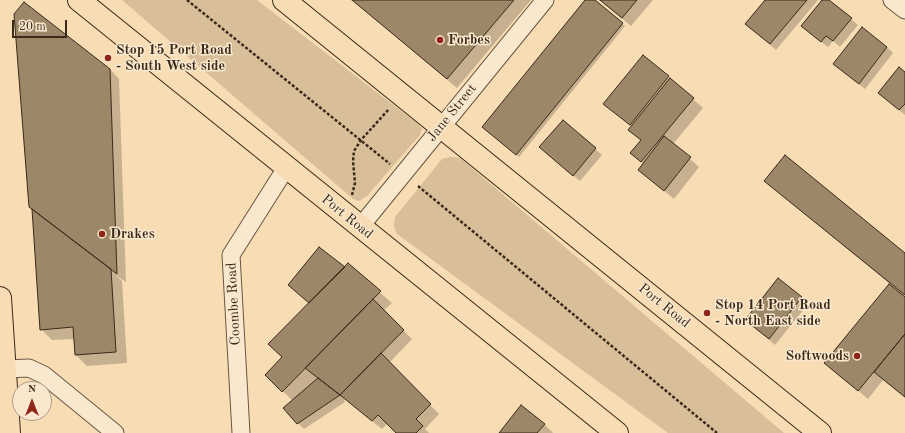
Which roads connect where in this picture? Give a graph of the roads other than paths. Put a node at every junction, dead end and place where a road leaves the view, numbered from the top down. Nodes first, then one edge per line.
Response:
1 (79, 0) edge
2 (284, 0) edge
3 (545, 0) edge
4 (892, 0) edge
5 (905, 10) edge
6 (442, 126) junction
7 (286, 168) junction
8 (360, 227) junction
9 (0, 298) edge
10 (4, 369) junction
11 (784, 404) junction
12 (9, 433) edge
13 (115, 433) edge
14 (242, 433) edge
15 (617, 433) edge
16 (798, 433) edge
17 (820, 433) edge

1 - 7 main road, Port Road
2 - 6 main road, Port Road
3 - 6 street, Jane Street
4 - 5 street
6 - 8 street, Jane Street
6 - 11 main road, Port Road
7 - 8 main road, Port Road
7 - 14 street, Coombe Road
8 - 15 main road, Port Road
9 - 10 main road
10 - 12 main road
10 - 13 street
11 - 16 main road
11 - 17 main road, Port Road

